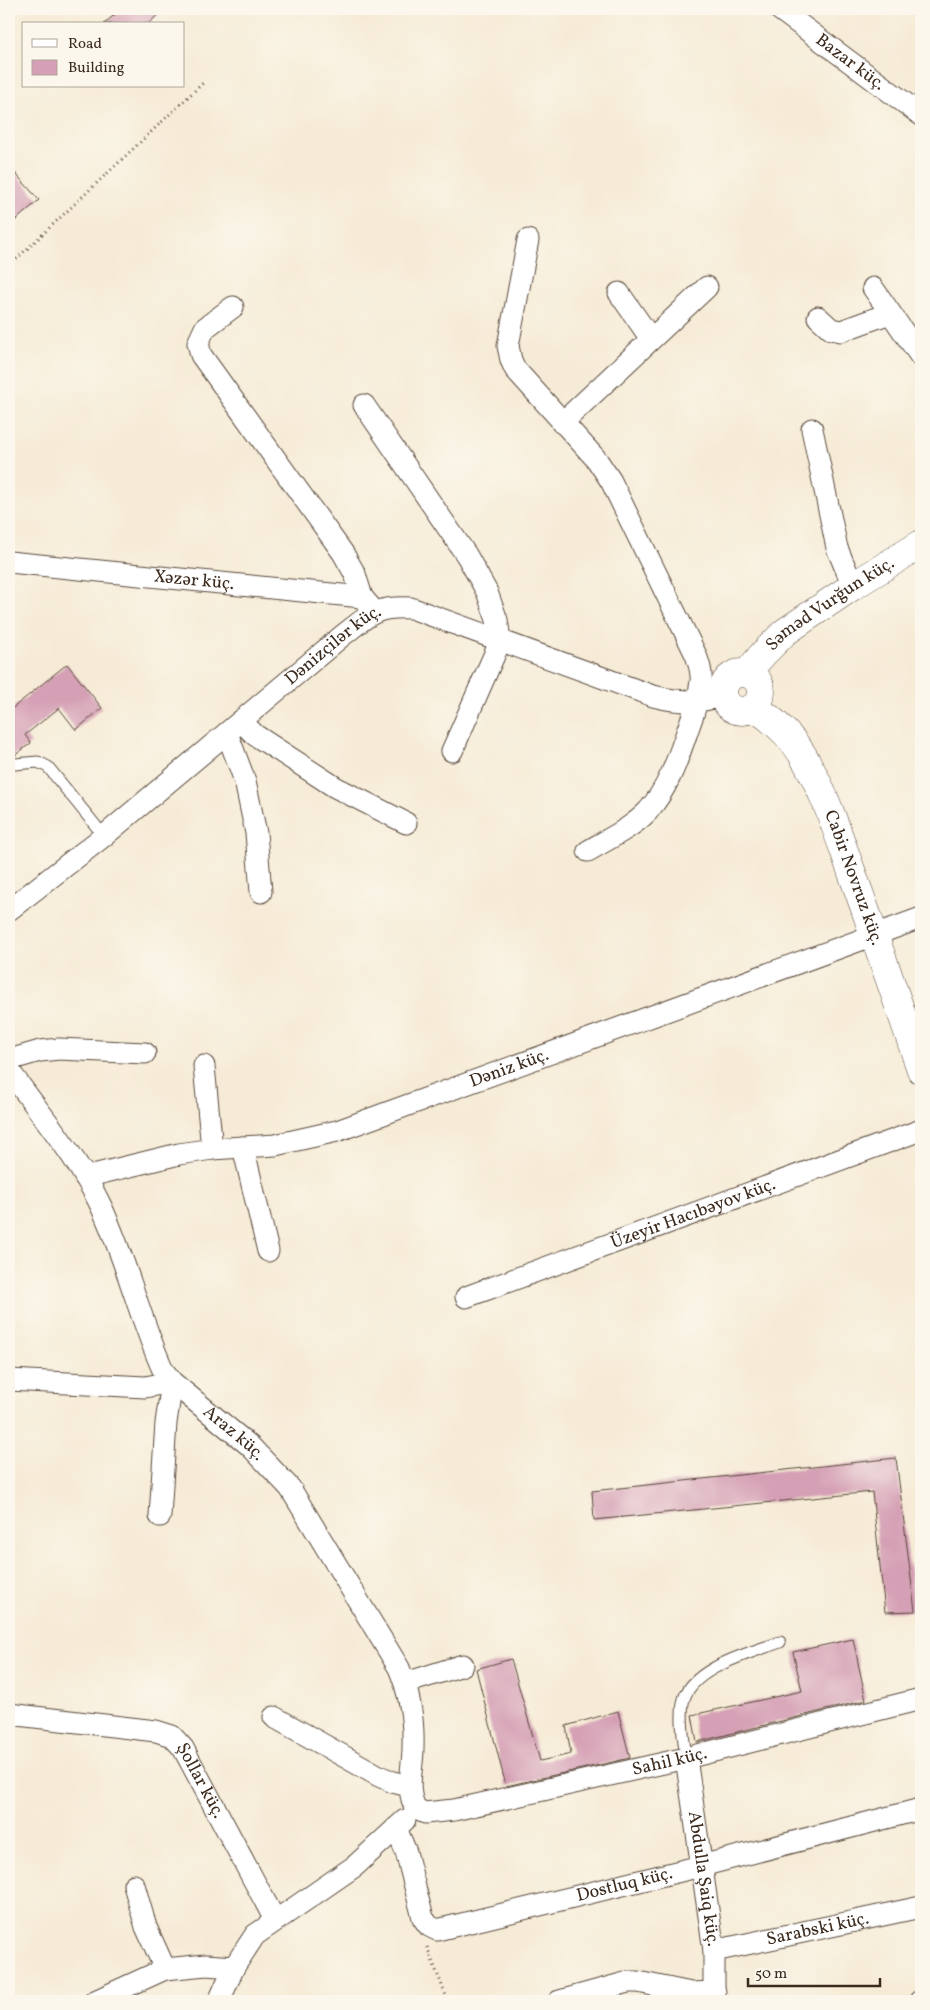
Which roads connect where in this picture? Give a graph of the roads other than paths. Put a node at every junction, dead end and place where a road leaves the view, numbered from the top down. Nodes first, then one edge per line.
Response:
1 (780, 9) edge
2 (921, 115) edge
3 (528, 240) dead end
4 (707, 287) dead end
5 (872, 288) dead end
6 (619, 293) dead end
7 (232, 307) dead end
8 (890, 313) junction
9 (818, 317) dead end
10 (652, 339) junction
11 (921, 358) edge
12 (364, 405) dead end
13 (562, 423) junction
14 (812, 429) dead end
15 (921, 544) edge
16 (9, 562) edge
17 (853, 586) junction
18 (368, 604) junction
19 (500, 639) junction
20 (747, 673) junction
21 (711, 698) junction
22 (754, 707) junction
23 (234, 727) junction
24 (452, 751) dead end
25 (15, 764) dead end
26 (406, 823) dead end
27 (104, 836) junction
28 (588, 851) dead end
29 (261, 892) dead end
30 (9, 910) edge
31 (921, 918) edge
32 (875, 935) junction
33 (145, 1054) dead end
34 (9, 1060) edge
35 (204, 1066) dead end
36 (9, 1070) edge
37 (921, 1070) edge
38 (921, 1130) edge
39 (243, 1147) junction
40 (212, 1149) junction
41 (85, 1177) junction
42 (268, 1251) dead end
43 (466, 1297) dead end
44 (9, 1380) edge
45 (172, 1382) junction
46 (160, 1516) dead end
47 (780, 1642) dead end
48 (463, 1665) dead end
49 (406, 1683) junction
50 (921, 1699) edge
51 (9, 1714) edge
52 (274, 1717) dead end
53 (686, 1758) junction
54 (410, 1786) junction
55 (416, 1809) junction
56 (921, 1809) edge
57 (396, 1828) junction
58 (701, 1866) junction
59 (134, 1885) dead end
60 (921, 1906) edge
61 (275, 1920) junction
62 (714, 1951) junction
63 (234, 1967) junction
64 (165, 1969) junction
65 (715, 1996) edge
66 (95, 2001) edge
67 (219, 2001) edge
68 (558, 2001) edge

1 - 2 street, Bazar küç.
3 - 13 street
4 - 10 street
5 - 8 street
6 - 10 street
7 - 18 street
8 - 9 street
8 - 11 street
10 - 13 street
12 - 19 street
13 - 21 street
14 - 17 street
15 - 17 main road, Səməd Vurğun küç.
16 - 18 street, Xəzər küç.
17 - 20 main road, Səməd Vurğun küç.
18 - 19 street, Dәnizçilәr küç.
18 - 23 street, Dәnizçilәr küç.
19 - 21 street, Dәnizçilәr küç.
19 - 24 street
20 - 21 main road
20 - 22 main road
21 - 22 main road
21 - 28 street
22 - 32 main road, Cabir Novruz küç.
23 - 26 street
23 - 27 street, Dәnizçilәr küç.
23 - 29 street
25 - 27 lane
27 - 30 street, Dәnizçilәr küç.
31 - 32 street, Dәniz küç.
32 - 37 main road, Cabir Novruz küç.
32 - 39 street, Dәniz küç.
33 - 34 street
35 - 40 street
36 - 41 street, Araz küç.
38 - 43 street, Üzeyir Hacıbəyov küç.
39 - 40 street, Dәniz küç.
39 - 42 street
40 - 41 street, Dәniz küç.
41 - 45 street, Araz küç.
44 - 45 street
45 - 46 street
45 - 49 street, Araz küç.
47 - 53 lane
48 - 49 street
49 - 54 street, Araz küç.
50 - 53 street, Sahil küç.
51 - 61 street, Şollar küç.
52 - 54 street
53 - 55 street, Sahil küç.
53 - 58 street, Abdulla Şaiq küç.
54 - 55 street, Araz küç.
55 - 57 street
56 - 58 street, Dostluq küç.
57 - 58 street, Dostluq küç.
57 - 61 street
58 - 62 street, Abdulla Şaiq küç.
59 - 64 street
60 - 62 street, Sarabski küç.
61 - 63 street
62 - 65 street, Abdulla Şaiq küç.
63 - 64 street
63 - 67 street
64 - 66 street
65 - 68 street

